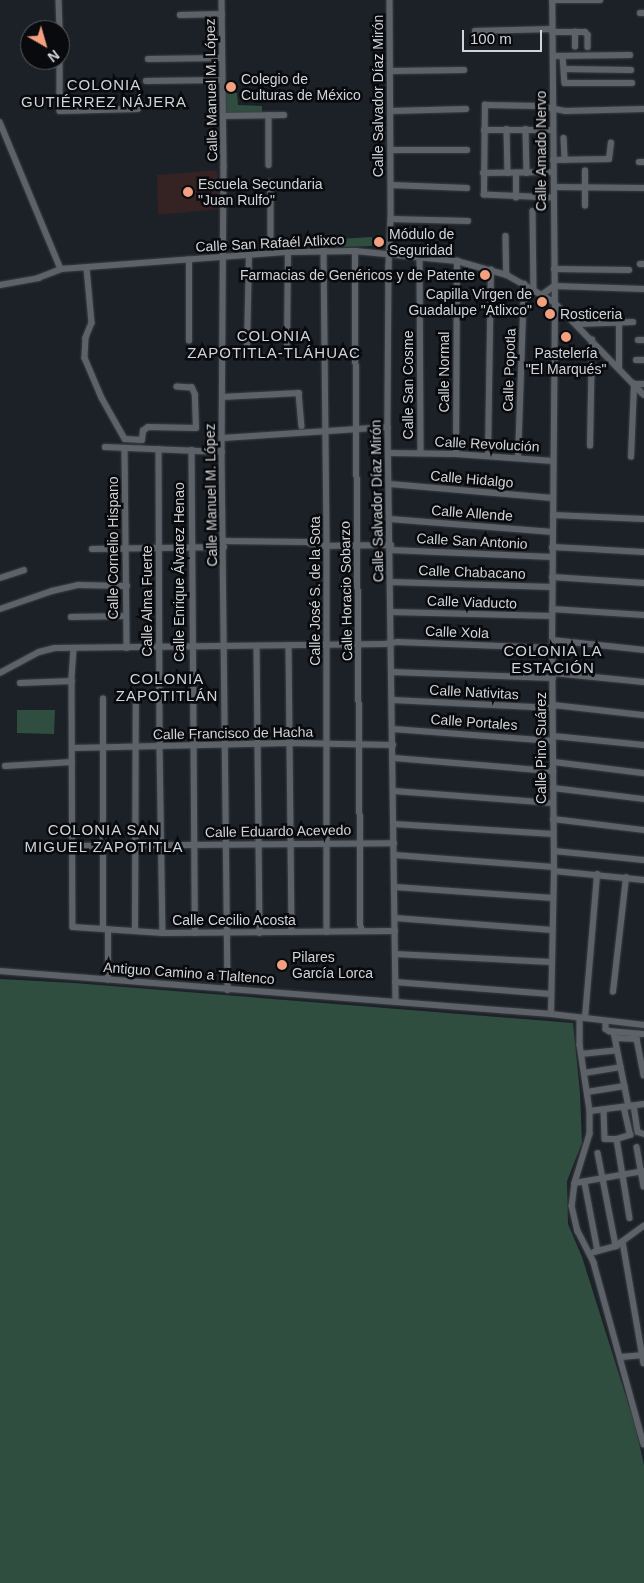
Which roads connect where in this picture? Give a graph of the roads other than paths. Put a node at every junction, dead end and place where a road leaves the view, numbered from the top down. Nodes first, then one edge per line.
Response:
1 (59, 0) edge
2 (222, 0) edge
3 (390, 0) edge
4 (552, 0) edge
5 (600, 0) edge
6 (222, 14) junction
7 (180, 15) dead end
8 (60, 20) edge
9 (475, 31) dead end
10 (552, 31) junction
11 (575, 32) junction
12 (574, 47) dead end
13 (588, 47) dead end
14 (630, 55) dead end
15 (553, 56) junction
16 (563, 56) junction
17 (222, 58) junction
18 (148, 59) dead end
19 (564, 69) junction
20 (60, 70) edge
21 (464, 70) dead end
22 (631, 70) dead end
23 (391, 71) junction
24 (222, 80) junction
25 (146, 81) dead end
26 (632, 83) dead end
27 (138, 109) dead end
28 (466, 109) dead end
29 (552, 109) junction
30 (644, 109) edge
31 (391, 111) junction
32 (284, 114) dead end
33 (269, 115) junction
34 (223, 116) junction
35 (0, 122) edge
36 (507, 129) junction
37 (484, 130) junction
38 (526, 130) junction
39 (552, 130) junction
40 (564, 138) dead end
41 (610, 143) dead end
42 (391, 150) junction
43 (467, 150) dead end
44 (553, 160) junction
45 (565, 160) junction
46 (269, 166) dead end
47 (585, 171) dead end
48 (553, 172) junction
49 (483, 173) junction
50 (508, 173) junction
51 (516, 173) junction
52 (527, 173) junction
53 (270, 182) dead end
54 (391, 185) junction
55 (554, 187) junction
56 (467, 188) dead end
57 (585, 188) junction
58 (644, 188) edge
59 (516, 198) junction
60 (554, 198) junction
61 (584, 206) dead end
62 (534, 211) dead end
63 (392, 219) junction
64 (468, 222) dead end
65 (506, 236) dead end
66 (324, 250) junction
67 (355, 250) junction
68 (288, 252) junction
69 (271, 253) junction
70 (391, 254) junction
71 (249, 255) junction
72 (420, 256) junction
73 (224, 257) junction
74 (189, 260) junction
75 (457, 261) junction
76 (61, 268) junction
77 (87, 268) junction
78 (554, 269) junction
79 (491, 270) junction
80 (629, 270) dead end
81 (507, 275) junction
82 (524, 284) junction
83 (0, 285) edge
84 (554, 286) junction
85 (534, 289) junction
86 (644, 289) edge
87 (543, 294) junction
88 (554, 302) junction
89 (633, 322) dead end
90 (619, 323) junction
91 (577, 324) junction
92 (592, 340) junction
93 (189, 341) dead end
94 (287, 346) dead end
95 (247, 349) dead end
96 (636, 360) dead end
97 (644, 360) edge
98 (619, 367) junction
99 (634, 384) junction
100 (644, 384) edge
101 (177, 387) dead end
102 (644, 395) edge
103 (222, 397) junction
104 (302, 426) dead end
105 (388, 427) junction
106 (356, 428) junction
107 (326, 430) junction
108 (223, 438) junction
109 (590, 446) dead end
110 (105, 447) dead end
111 (125, 448) junction
112 (159, 449) junction
113 (192, 450) junction
114 (222, 452) junction
115 (389, 453) junction
116 (421, 453) junction
117 (456, 454) junction
118 (488, 456) junction
119 (631, 457) dead end
120 (518, 458) junction
121 (553, 461) junction
122 (390, 484) junction
123 (552, 498) junction
124 (553, 515) junction
125 (390, 519) junction
126 (644, 520) edge
127 (552, 532) junction
128 (224, 544) junction
129 (358, 545) junction
130 (327, 546) junction
131 (160, 547) junction
132 (391, 547) junction
133 (552, 547) junction
134 (127, 548) junction
135 (191, 548) junction
136 (92, 549) dead end
137 (644, 552) edge
138 (552, 557) junction
139 (24, 570) dead end
140 (552, 577) junction
141 (0, 578) edge
142 (391, 582) junction
143 (644, 583) edge
144 (127, 586) junction
145 (552, 587) junction
146 (0, 609) edge
147 (552, 609) junction
148 (392, 612) junction
149 (644, 615) edge
150 (126, 616) junction
151 (552, 616) junction
152 (70, 617) dead end
153 (552, 640) junction
154 (392, 643) junction
155 (328, 644) junction
156 (360, 644) junction
157 (289, 645) junction
158 (192, 646) junction
159 (226, 646) junction
160 (257, 646) junction
161 (160, 647) junction
162 (127, 648) junction
163 (552, 648) junction
164 (74, 649) junction
165 (644, 650) edge
166 (392, 672) junction
167 (0, 674) edge
168 (553, 676) junction
169 (72, 681) junction
170 (644, 682) edge
171 (20, 683) dead end
172 (136, 697) dead end
173 (103, 699) dead end
174 (393, 700) junction
175 (553, 707) junction
176 (644, 714) edge
177 (393, 729) junction
178 (553, 738) junction
179 (289, 743) junction
180 (327, 744) junction
181 (359, 744) junction
182 (258, 745) junction
183 (393, 745) junction
184 (644, 745) edge
185 (136, 746) junction
186 (193, 746) junction
187 (226, 746) junction
188 (103, 747) junction
189 (160, 747) junction
190 (73, 748) junction
191 (394, 758) junction
192 (72, 762) junction
193 (554, 762) junction
194 (6, 766) dead end
195 (553, 771) junction
196 (644, 773) edge
197 (553, 788) junction
198 (394, 791) junction
199 (644, 799) edge
200 (553, 803) junction
201 (553, 819) junction
202 (394, 824) junction
203 (644, 830) edge
204 (553, 834) junction
205 (361, 843) junction
206 (394, 843) junction
207 (226, 844) junction
208 (259, 844) junction
209 (328, 844) junction
210 (136, 845) junction
211 (162, 845) junction
212 (194, 845) junction
213 (290, 845) junction
214 (71, 846) junction
215 (102, 846) junction
216 (554, 851) junction
217 (394, 855) junction
218 (644, 860) edge
219 (554, 869) junction
220 (597, 875) junction
221 (626, 878) junction
222 (644, 880) edge
223 (395, 886) junction
224 (553, 898) junction
225 (395, 918) junction
226 (106, 929) junction
227 (552, 930) junction
228 (135, 931) junction
229 (361, 931) junction
230 (395, 931) junction
231 (292, 932) junction
232 (327, 932) junction
233 (163, 933) junction
234 (195, 933) junction
235 (228, 933) junction
236 (260, 933) junction
237 (395, 954) junction
238 (551, 962) junction
239 (0, 971) edge
240 (108, 980) junction
241 (395, 982) junction
242 (228, 990) junction
243 (613, 992) dead end
244 (551, 994) junction
245 (396, 1002) junction
246 (551, 1014) junction
247 (582, 1018) junction
248 (606, 1021) junction
249 (644, 1022) edge
250 (643, 1034) edge
251 (615, 1035) junction
252 (617, 1050) junction
253 (581, 1054) junction
254 (621, 1066) junction
255 (584, 1073) junction
256 (644, 1075) edge
257 (625, 1086) junction
258 (587, 1092) junction
259 (644, 1104) edge
260 (629, 1107) junction
261 (604, 1110) junction
262 (590, 1111) junction
263 (644, 1134) edge
264 (616, 1139) junction
265 (637, 1147) dead end
266 (598, 1153) dead end
267 (643, 1171) edge
268 (622, 1175) junction
269 (604, 1178) junction
270 (586, 1182) junction
271 (575, 1183) junction
272 (644, 1186) edge
273 (630, 1218) dead end
274 (644, 1226) edge
275 (623, 1242) junction
276 (616, 1246) junction
277 (598, 1251) junction
278 (590, 1254) junction
279 (643, 1355) edge
280 (620, 1357) junction
281 (644, 1363) edge
282 (644, 1444) edge

1 - 8 street
2 - 6 street, Calle Manuel M. López
3 - 23 street, Calle Salvador Díaz Mirón
4 - 5 street
4 - 10 street, Calle Amado Nervo
6 - 7 street
6 - 17 street, Calle Manuel M. López
9 - 10 street
10 - 11 street
10 - 15 street, Calle Amado Nervo
11 - 12 street
11 - 13 street
14 - 16 street
15 - 16 street
15 - 29 street, Calle Amado Nervo
16 - 19 street
17 - 18 street
17 - 24 street, Calle Manuel M. López
19 - 22 street
19 - 26 street
20 - 27 street
21 - 23 street
23 - 31 street, Calle Salvador Díaz Mirón
24 - 25 street
24 - 34 street, Calle Manuel M. López
28 - 31 street
29 - 30 street
29 - 37 street
29 - 39 street, Calle Amado Nervo
31 - 42 street, Calle Salvador Díaz Mirón
32 - 33 street
33 - 34 street
33 - 46 street
34 - 73 street, Calle Manuel M. López
35 - 76 street
36 - 37 street
36 - 38 street
36 - 50 street
37 - 49 street
38 - 39 street
38 - 52 street
39 - 44 street, Calle Amado Nervo
40 - 45 street
41 - 45 street
42 - 43 street
42 - 54 street, Calle Salvador Díaz Mirón
44 - 45 street
44 - 48 street, Calle Amado Nervo
47 - 57 street
48 - 52 street
48 - 55 street, Calle Amado Nervo
49 - 50 street
49 - 59 street
50 - 51 street
51 - 52 street
51 - 59 street
53 - 69 street
54 - 56 street
54 - 63 street, Calle Salvador Díaz Mirón
55 - 57 street
55 - 60 street, Calle Amado Nervo
57 - 58 street
57 - 61 street
59 - 60 street
60 - 78 street, Calle Amado Nervo
62 - 85 street
63 - 64 street
63 - 70 street, Calle Salvador Díaz Mirón
65 - 81 street
66 - 67 street, Calle San Rafaél Atlixco
66 - 68 street, Calle San Rafaél Atlixco
66 - 107 street, Calle José S. de la Sota
67 - 70 street, Calle San Rafaél Atlixco
67 - 106 street, Calle Horacio Sobarzo
68 - 69 street, Calle San Rafaél Atlixco
68 - 94 street
69 - 71 street, Calle San Rafaél Atlixco
70 - 72 street, Calle San Rafaél Atlixco
70 - 105 street, Calle Salvador Díaz Mirón
71 - 73 street, Calle San Rafaél Atlixco
71 - 95 street
72 - 75 street, Calle San Rafaél Atlixco
72 - 116 street, Calle San Cosme
73 - 74 street, Calle San Rafaél Atlixco
73 - 103 street, Calle Manuel M. López
74 - 77 street, Calle San Rafaél Atlixco
74 - 93 street
75 - 79 street, Calle San Rafaél Atlixco
75 - 117 street, Calle Normal
76 - 77 street, Calle San Rafaél Atlixco
76 - 83 street, Calle San Rafaél Atlixco
77 - 101 street
78 - 80 street
78 - 84 street, Calle Amado Nervo
79 - 81 street, Calle San Rafaél Atlixco
79 - 118 street
81 - 82 street, Calle San Rafaél Atlixco
82 - 85 street, Calle San Rafaél Atlixco
82 - 120 street, Calle Popotla
84 - 86 street
84 - 87 street
84 - 88 street, Calle Amado Nervo
85 - 87 street, Calle San Rafaél Atlixco
87 - 88 street, Calle San Rafaél Atlixco
88 - 91 street, Calle San Rafaél Atlixco
88 - 121 street, Calle Pino Suárez
89 - 90 street
90 - 91 street
90 - 98 street
91 - 92 street, Calle San Rafaél Atlixco
92 - 98 street, Calle San Rafaél Atlixco
92 - 109 street
96 - 97 street
98 - 99 street, Calle San Rafaél Atlixco
99 - 100 street
99 - 102 street, Calle San Rafaél Atlixco
99 - 119 street
103 - 104 street
103 - 108 street, Calle Manuel M. López
105 - 106 street
105 - 115 street, Calle Salvador Díaz Mirón
106 - 107 street
106 - 129 street, Calle Horacio Sobarzo
107 - 108 street
107 - 130 street, Calle José S. de la Sota
108 - 114 street, Calle Manuel M. López
110 - 111 street
111 - 112 street
111 - 134 street, Calle Cornelio Hispano
112 - 113 street
112 - 131 street, Calle Alma Fuerte
113 - 114 street
113 - 135 street, Calle Enrique Álvarez Henao
114 - 128 street, Calle Manuel M. López
115 - 116 street, Calle Revolución
115 - 122 street, Calle Salvador Díaz Mirón
116 - 117 street, Calle Revolución
117 - 118 street, Calle Revolución
118 - 120 street, Calle Revolución
120 - 121 street, Calle Revolución
121 - 123 street, Calle Pino Suárez
122 - 123 street, Calle Hidalgo
122 - 125 street, Calle Salvador Díaz Mirón
123 - 124 street, Calle Pino Suárez
124 - 126 street
124 - 127 street, Calle Pino Suárez
125 - 127 street, Calle Allende
125 - 132 street, Calle Salvador Díaz Mirón
127 - 133 street, Calle Pino Suárez
128 - 130 street, Calle San Antonio
128 - 135 street, Calle San Antonio
128 - 159 street, Calle Manuel M. López
129 - 130 street, Calle San Antonio
129 - 132 street, Calle San Antonio
129 - 156 street, Calle Horacio Sobarzo
130 - 155 street, Calle José S. de la Sota
131 - 134 street, Calle San Antonio
131 - 135 street, Calle San Antonio
131 - 161 street, Calle Alma Fuerte
132 - 138 street, Calle San Antonio
132 - 142 street, Calle Salvador Díaz Mirón
133 - 137 street
133 - 138 street, Calle Pino Suárez
134 - 136 street, Calle San Antonio
134 - 144 street, Calle Cornelio Hispano
135 - 158 street, Calle Enrique Álvarez Henao
138 - 140 street, Calle Pino Suárez
139 - 141 street
140 - 143 street
140 - 145 street, Calle Pino Suárez
142 - 145 street, Calle Chabacano
142 - 148 street, Calle Salvador Díaz Mirón
144 - 146 street
144 - 150 street, Calle Cornelio Hispano
145 - 147 street, Calle Pino Suárez
147 - 149 street
147 - 151 street, Calle Pino Suárez
148 - 151 street, Calle Viaducto
148 - 154 street, Calle Salvador Díaz Mirón
150 - 152 street
150 - 162 street, Calle Cornelio Hispano
151 - 153 street, Calle Pino Suárez
153 - 163 street, Calle Pino Suárez
153 - 165 street
154 - 156 street, Calle Xola
154 - 163 street, Calle Xola
154 - 166 street, Calle Salvador Díaz Mirón
155 - 156 street, Calle Xola
155 - 157 street, Calle Xola
155 - 180 street, Calle José S. de la Sota
156 - 181 street, Calle Horacio Sobarzo
157 - 160 street, Calle Xola
157 - 179 street
158 - 159 street, Calle Xola
158 - 161 street, Calle Xola
158 - 186 street, Calle Enrique Álvarez Henao
159 - 160 street, Calle Xola
159 - 187 street, Calle Manuel M. López
160 - 182 street
161 - 162 street, Calle Xola
161 - 189 street, Calle Alma Fuerte
162 - 164 street, Calle Xola
163 - 168 street, Calle Pino Suárez
164 - 167 street, Calle Xola
164 - 169 street
166 - 168 street
166 - 174 street, Calle Salvador Díaz Mirón
168 - 170 street
168 - 175 street, Calle Pino Suárez
169 - 171 street
169 - 190 street
172 - 185 street
173 - 188 street
174 - 175 street, Calle Nativitas
174 - 177 street, Calle Salvador Díaz Mirón
175 - 176 street, Calle Nativitas
175 - 178 street, Calle Pino Suárez
177 - 178 street, Calle Portales
177 - 183 street, Calle Salvador Díaz Mirón
178 - 184 street, Calle Portales
178 - 193 street, Calle Pino Suárez
179 - 180 street, Calle Francisco de Hacha
179 - 182 street, Calle Francisco de Hacha
179 - 213 street
180 - 181 street, Calle Francisco de Hacha
180 - 209 street, Calle José S. de la Sota
181 - 183 street, Calle Francisco de Hacha
181 - 205 street, Calle Horacio Sobarzo
182 - 187 street, Calle Francisco de Hacha
182 - 208 street
183 - 191 street, Calle Salvador Díaz Mirón
185 - 188 street, Calle Francisco de Hacha
185 - 189 street, Calle Francisco de Hacha
185 - 210 street
186 - 187 street, Calle Francisco de Hacha
186 - 189 street, Calle Francisco de Hacha
186 - 212 street, Calle Enrique Álvarez Henao
187 - 207 street, Calle Manuel M. López
188 - 190 street, Calle Francisco de Hacha
188 - 215 street
189 - 211 street, Calle Alma Fuerte
190 - 192 street
191 - 195 street
191 - 198 street, Calle Salvador Díaz Mirón
192 - 194 street
192 - 214 street
193 - 195 street, Calle Pino Suárez
193 - 196 street
195 - 197 street, Calle Pino Suárez
197 - 199 street
197 - 200 street, Calle Pino Suárez
198 - 200 street
198 - 202 street, Calle Salvador Díaz Mirón
200 - 201 street, Calle Pino Suárez
201 - 203 street
201 - 204 street, Calle Pino Suárez
202 - 204 street
202 - 206 street, Calle Salvador Díaz Mirón
204 - 216 street, Calle Pino Suárez
205 - 206 street, Calle Eduardo Acevedo
205 - 209 street, Calle Eduardo Acevedo
205 - 229 street, Calle Horacio Sobarzo
206 - 217 street, Calle Salvador Díaz Mirón
207 - 208 street, Calle Eduardo Acevedo
207 - 212 street, Calle Eduardo Acevedo
207 - 235 street, Calle Manuel M. López
208 - 213 street, Calle Eduardo Acevedo
208 - 236 street
209 - 213 street, Calle Eduardo Acevedo
209 - 232 street, Calle José S. de la Sota
210 - 211 street, Calle Eduardo Acevedo
210 - 215 street, Calle Eduardo Acevedo
210 - 228 street
211 - 212 street, Calle Eduardo Acevedo
211 - 233 street, Calle Alma Fuerte
212 - 234 street, Calle Enrique Álvarez Henao
213 - 231 street
214 - 215 street, Calle Eduardo Acevedo
214 - 226 street, Calle Cecilio Acosta
215 - 226 street
216 - 218 street
216 - 219 street, Calle Pino Suárez
217 - 219 street
217 - 223 street, Calle Salvador Díaz Mirón
219 - 220 street
219 - 224 street, Calle Pino Suárez
220 - 221 street
220 - 247 street
221 - 222 street
221 - 243 street
223 - 224 street
223 - 225 street, Calle Salvador Díaz Mirón
224 - 227 street, Calle Pino Suárez
225 - 227 street
225 - 230 street, Calle Salvador Díaz Mirón
226 - 228 street, Calle Cecilio Acosta
226 - 240 street
227 - 238 street, Calle Pino Suárez
228 - 233 street, Calle Cecilio Acosta
229 - 230 street, Calle Cecilio Acosta
229 - 232 street, Calle Cecilio Acosta
230 - 237 street, Calle Salvador Díaz Mirón
231 - 232 street, Calle Cecilio Acosta
231 - 236 street, Calle Cecilio Acosta
233 - 234 street, Calle Cecilio Acosta
234 - 235 street, Calle Cecilio Acosta
235 - 236 street, Calle Cecilio Acosta
235 - 242 street, Calle Manuel M. López
237 - 238 street
237 - 241 street, Calle Salvador Díaz Mirón
238 - 244 street, Calle Pino Suárez
239 - 240 street, Antiguo Camino a Tlaltenco
240 - 242 street, Antiguo Camino a Tlaltenco
241 - 244 street
241 - 245 street, Calle Salvador Díaz Mirón
242 - 245 street, Antiguo Camino a Tlaltenco
244 - 246 street, Calle Pino Suárez
245 - 246 street, Antiguo Camino a Tlaltenco
246 - 247 street, Antiguo Camino a Tlaltenco
247 - 248 street, Antiguo Camino a Tlaltenco
247 - 253 street
248 - 249 street, Antiguo Camino a Tlaltenco
248 - 251 street
250 - 251 street
251 - 252 street
251 - 256 street
252 - 253 street
252 - 254 street
253 - 255 street
254 - 255 street
254 - 257 street
255 - 258 street
257 - 258 street
257 - 260 street
258 - 262 street
259 - 260 street
260 - 261 street
260 - 263 street
260 - 264 street
261 - 262 street
261 - 264 street
262 - 271 street
264 - 268 street
265 - 267 street
266 - 269 street
267 - 268 street
267 - 272 street
268 - 269 street
268 - 273 street
269 - 270 street
269 - 276 street
270 - 271 street
270 - 277 street
271 - 278 street
274 - 275 street
275 - 276 street
275 - 279 street
276 - 277 street
277 - 278 street
278 - 280 street
279 - 280 street
279 - 281 street
280 - 282 street

